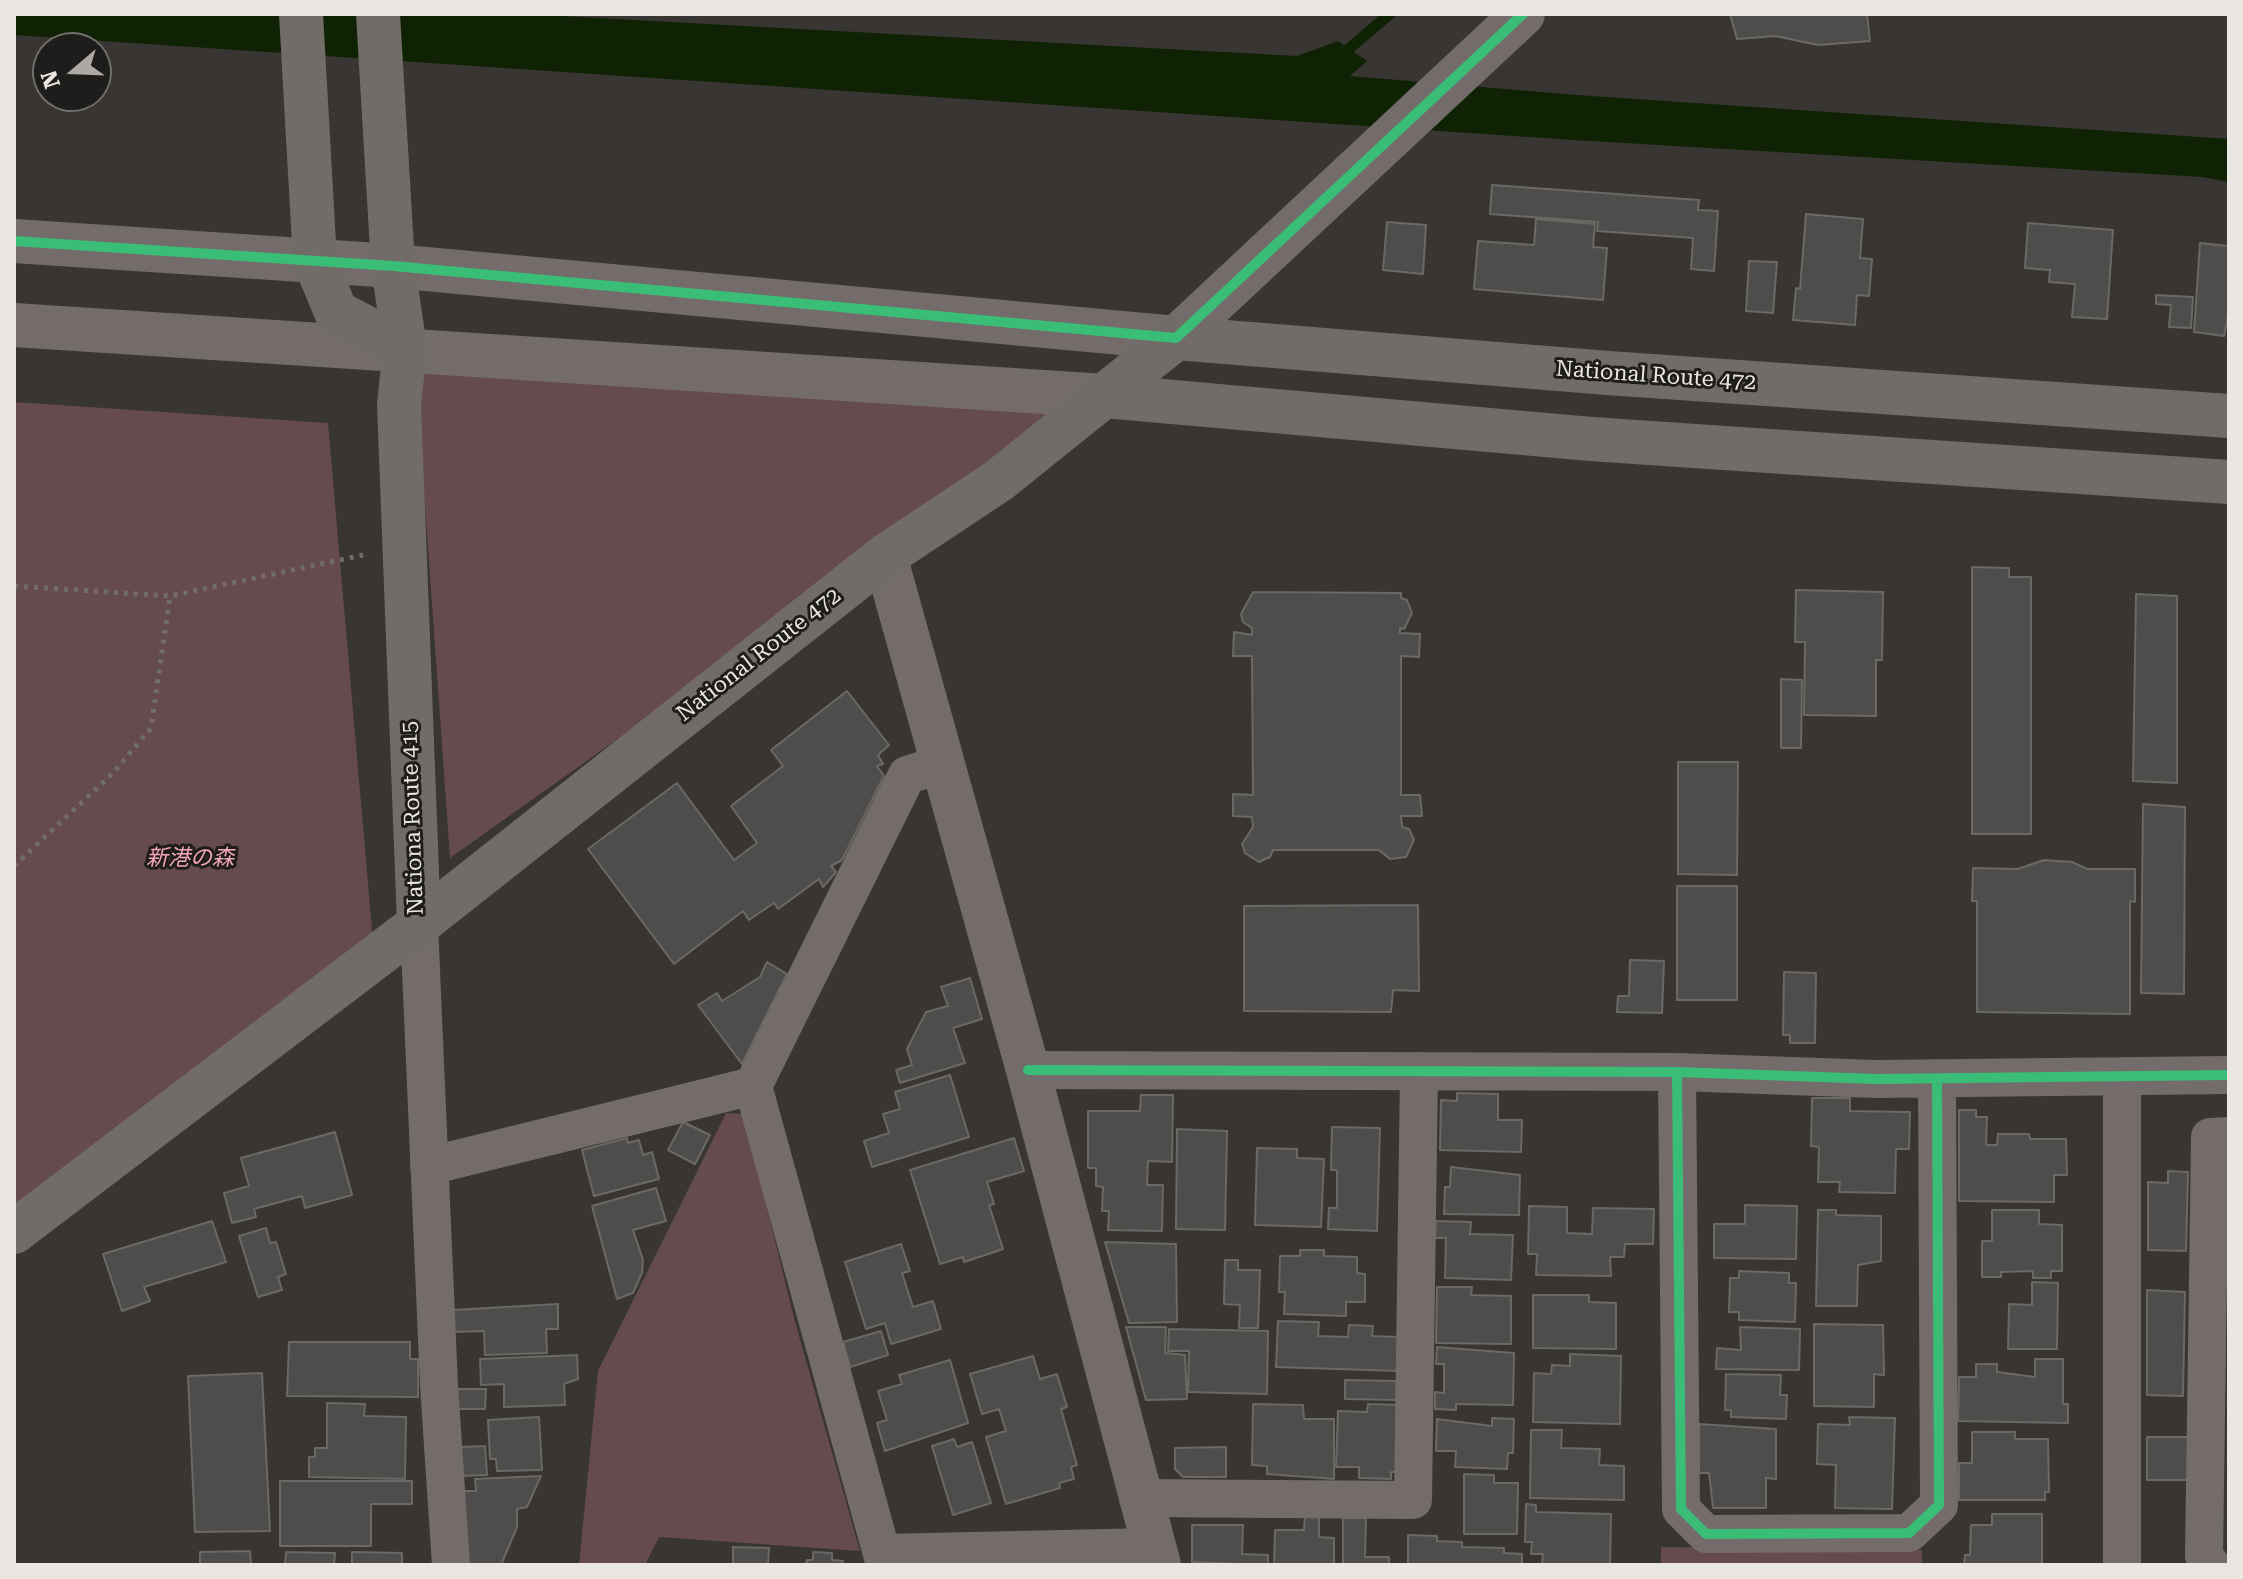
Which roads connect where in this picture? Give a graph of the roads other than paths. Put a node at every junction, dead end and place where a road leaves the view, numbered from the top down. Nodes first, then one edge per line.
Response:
1 (301, 14) edge
2 (378, 14) edge
3 (1523, 14) edge
4 (14, 241) edge
5 (315, 261) junction
6 (393, 266) junction
7 (14, 325) edge
8 (1176, 338) junction
9 (405, 348) junction
10 (1105, 396) junction
11 (2229, 416) edge
12 (2229, 482) edge
13 (885, 556) junction
14 (943, 764) junction
15 (419, 924) junction
16 (1028, 1070) junction
17 (1419, 1071) junction
18 (1677, 1072) junction
19 (2229, 1075) edge
20 (2122, 1076) junction
21 (1937, 1079) junction
22 (753, 1086) junction
23 (2229, 1136) edge
24 (429, 1166) junction
25 (14, 1232) edge
26 (1138, 1498) junction
27 (1156, 1556) edge
28 (884, 1559) edge
29 (451, 1565) edge
30 (2122, 1565) edge
31 (2211, 1565) edge

1 - 5 highway
2 - 6 highway, Nationa Route 415
3 - 8 street
4 - 5 street
5 - 6 street
5 - 9 highway
6 - 8 street
6 - 9 highway, Nationa Route 415
7 - 9 street
8 - 10 highway, National Route 472
8 - 11 highway, National Route 472
9 - 10 street
9 - 15 highway, Nationa Route 415
10 - 12 highway
10 - 13 highway, National Route 472
13 - 14 street
13 - 15 highway, National Route 472
14 - 16 street
14 - 22 street
15 - 24 street
15 - 25 highway, Nationa Route 415
16 - 17 street
16 - 26 street
17 - 18 street
17 - 26 street
18 - 21 street
18 - 21 street
19 - 20 street
20 - 21 street
20 - 30 street
22 - 24 street
22 - 28 street
23 - 31 street
24 - 29 street
26 - 27 street
27 - 28 street

